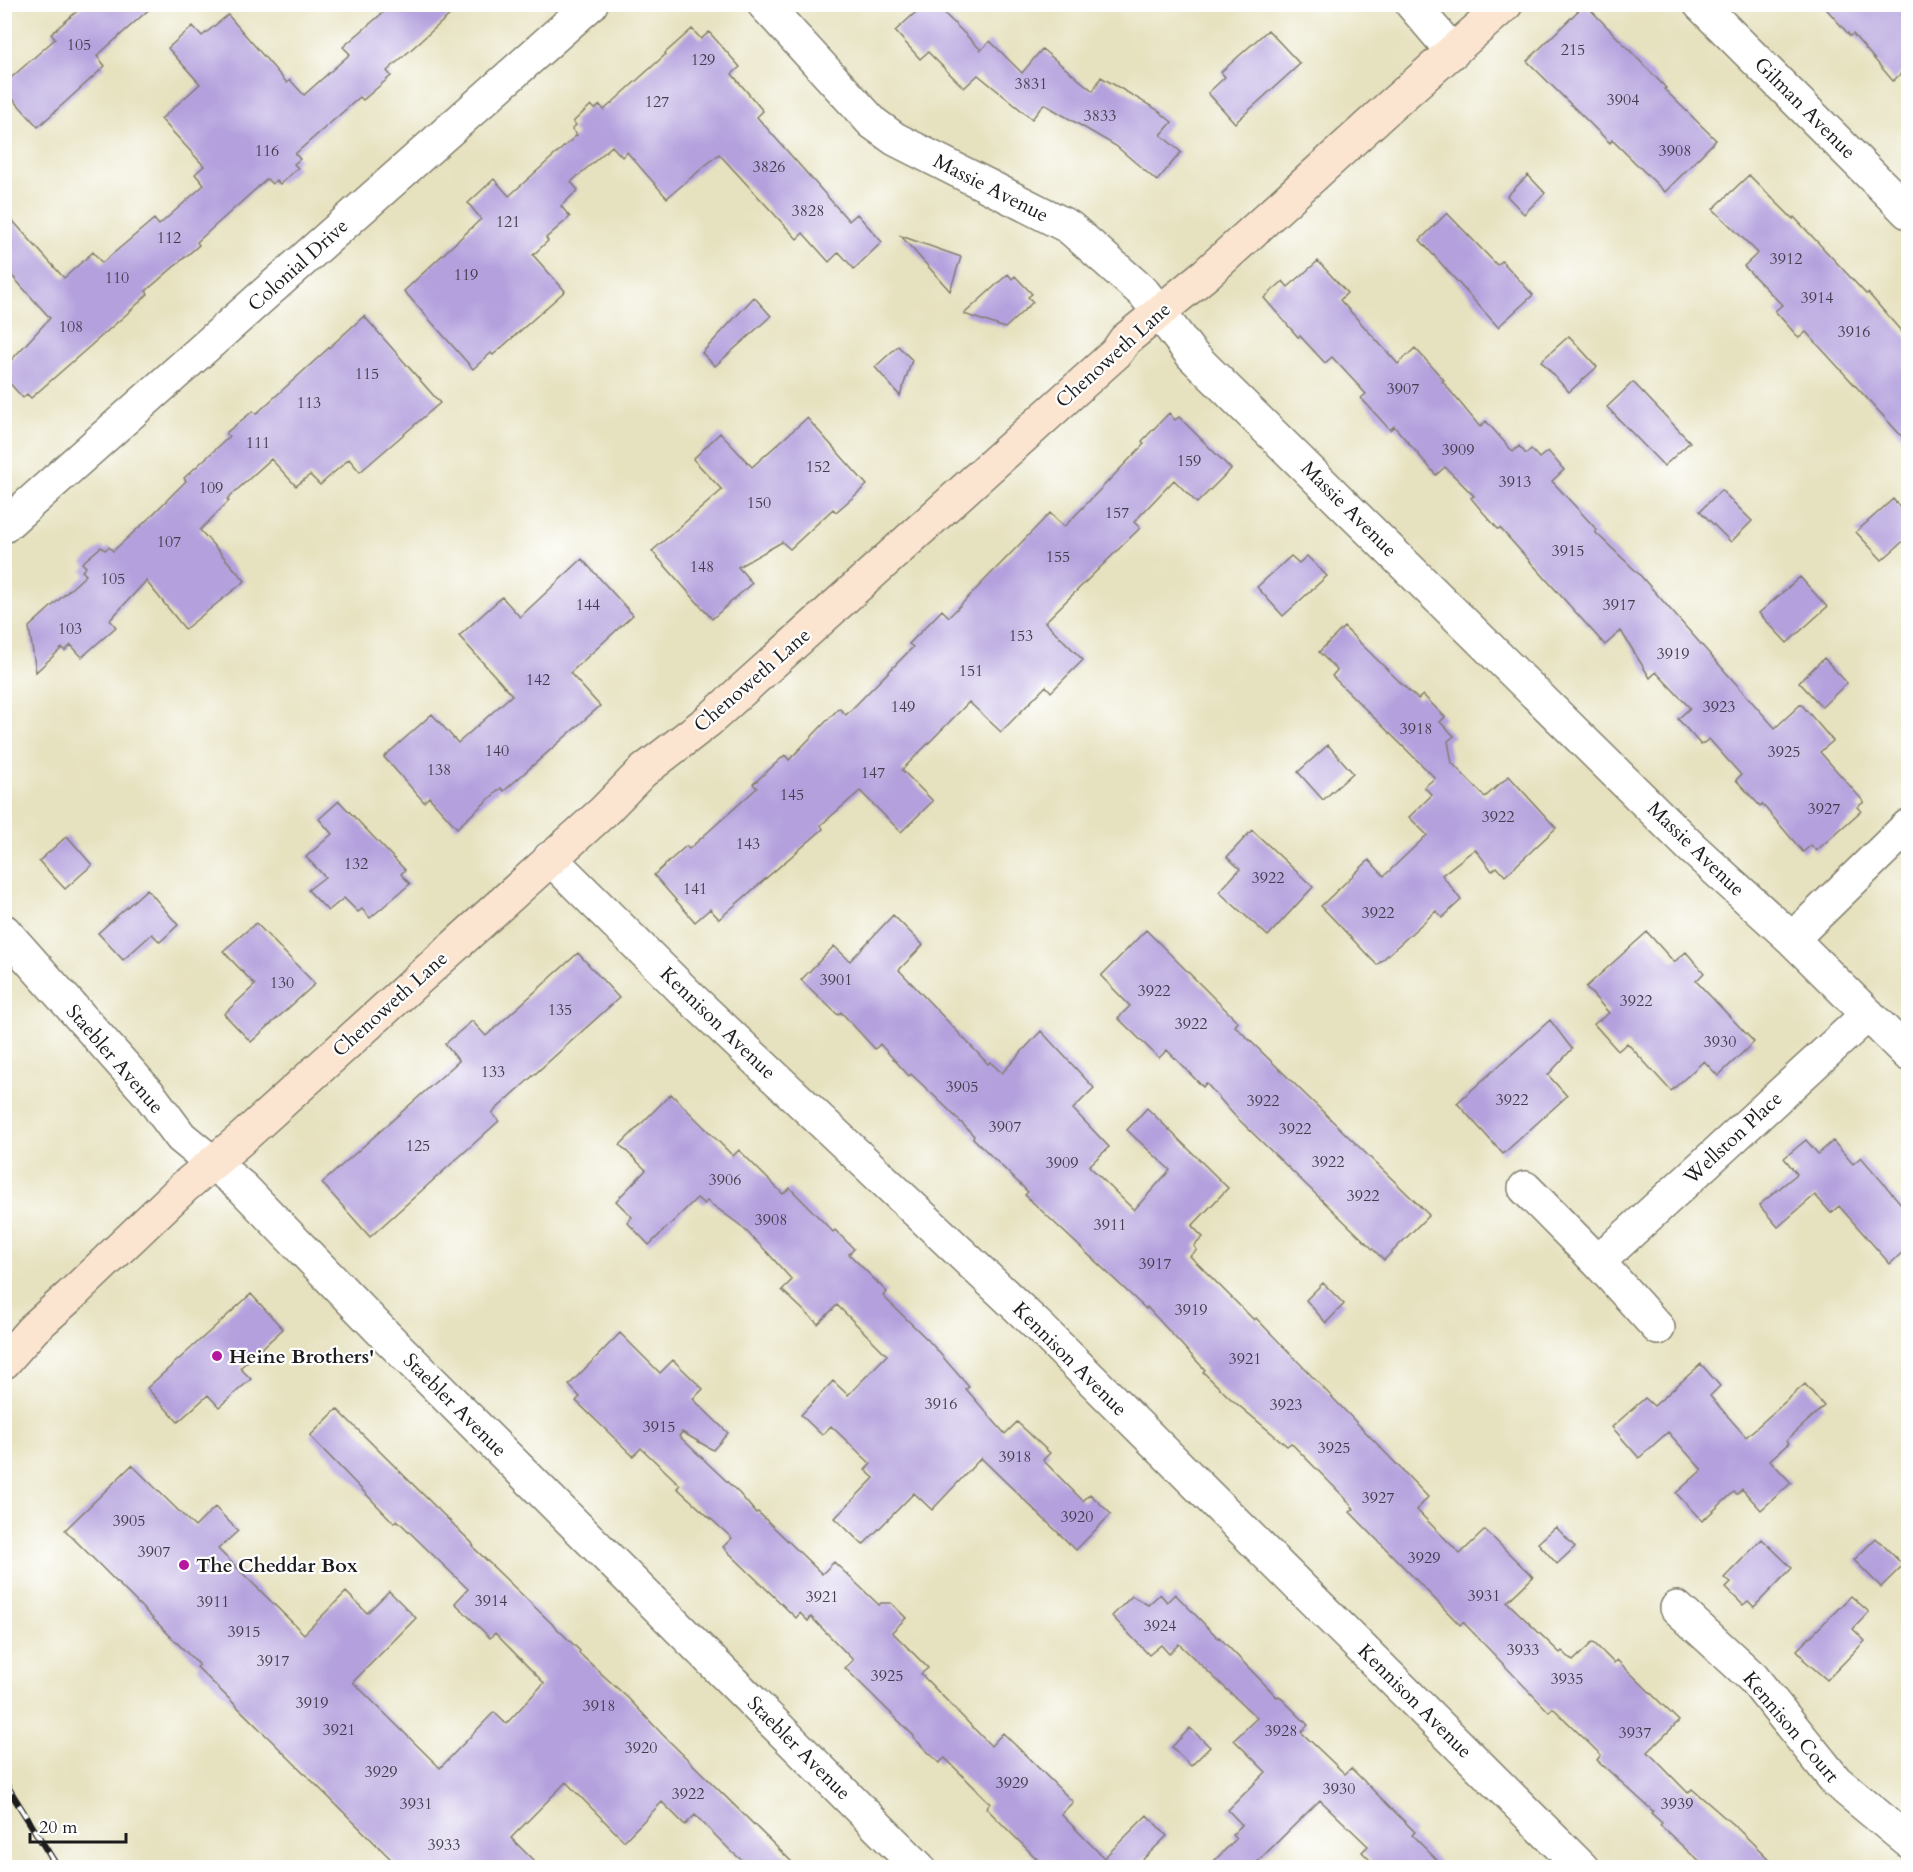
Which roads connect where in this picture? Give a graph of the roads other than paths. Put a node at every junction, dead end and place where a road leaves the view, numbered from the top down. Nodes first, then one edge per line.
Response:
1 (591, 4) edge
2 (764, 4) edge
3 (1412, 4) edge
4 (1506, 4) edge
5 (1700, 4) edge
6 (1453, 52) junction
7 (1908, 212) edge
8 (1160, 311) junction
9 (4, 526) edge
10 (1908, 826) edge
11 (550, 858) junction
12 (4, 931) edge
13 (1792, 939) junction
14 (1868, 1014) junction
15 (1908, 1054) edge
16 (211, 1164) junction
17 (1525, 1188) dead end
18 (1598, 1262) junction
19 (1658, 1329) dead end
20 (4, 1362) edge
21 (1677, 1608) dead end
22 (1908, 1841) edge
23 (919, 1868) edge
24 (1582, 1868) edge

1 - 9 street, Colonial Drive
2 - 8 street, Massie Avenue
3 - 6 street
4 - 6 main road, Chenoweth Lane
5 - 7 street, Gilman Avenue
6 - 8 main road, Chenoweth Lane
8 - 11 main road, Chenoweth Lane
8 - 13 street, Massie Avenue
10 - 13 street
11 - 16 main road, Chenoweth Lane
11 - 24 street, Kennison Avenue
12 - 16 street, Staebler Avenue
13 - 14 street, Massie Avenue
14 - 15 street, Massie Avenue
14 - 18 street, Wellston Place
16 - 20 main road, Chenoweth Lane
16 - 23 street, Staebler Avenue
17 - 18 street
18 - 19 street
21 - 22 street, Kennison Court

